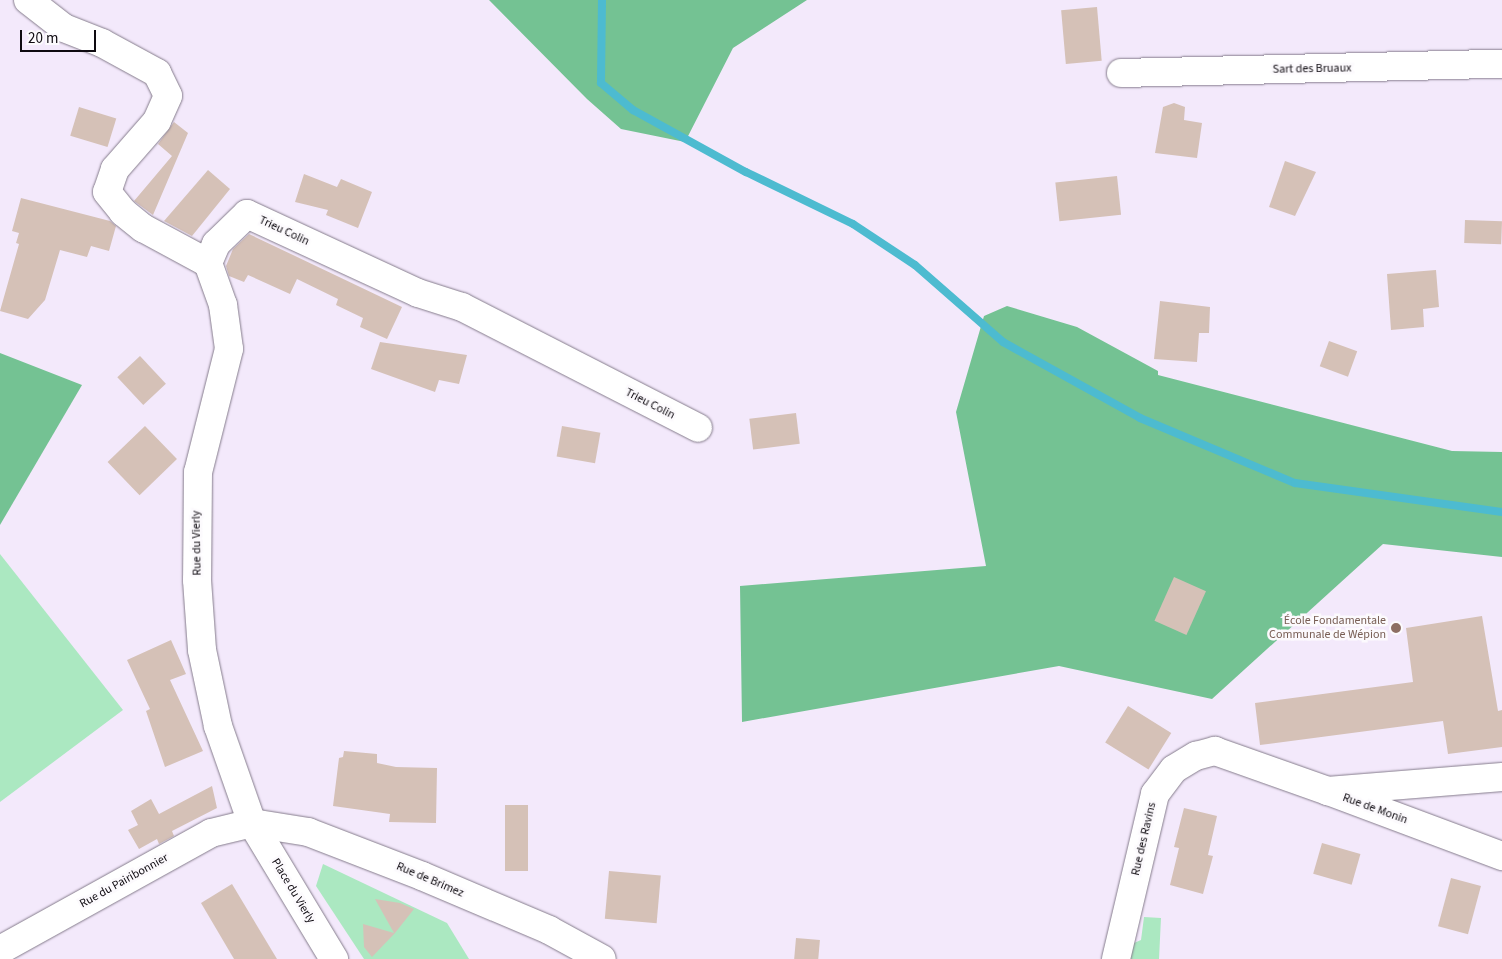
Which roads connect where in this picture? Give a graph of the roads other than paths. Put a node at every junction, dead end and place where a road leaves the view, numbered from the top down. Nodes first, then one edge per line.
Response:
1 (28, 0) edge
2 (1502, 64) edge
3 (1121, 73) dead end
4 (208, 263) junction
5 (698, 428) dead end
6 (1502, 777) edge
7 (1328, 791) junction
8 (252, 823) junction
9 (1502, 856) edge
10 (0, 950) edge
11 (334, 959) edge
12 (602, 959) edge
13 (1116, 959) edge

1 - 4 street
2 - 3 street, Sart des Bruaux
4 - 5 street, Trieu Colin
4 - 8 street, Rue du Vierly
6 - 7 street, Rue de Monin
7 - 9 street, Rue de Monin
7 - 13 street, Rue des Ravins
8 - 10 street, Rue du Pairibonnier
8 - 11 street, Place du Vierly
8 - 12 street, Rue de Brimez

